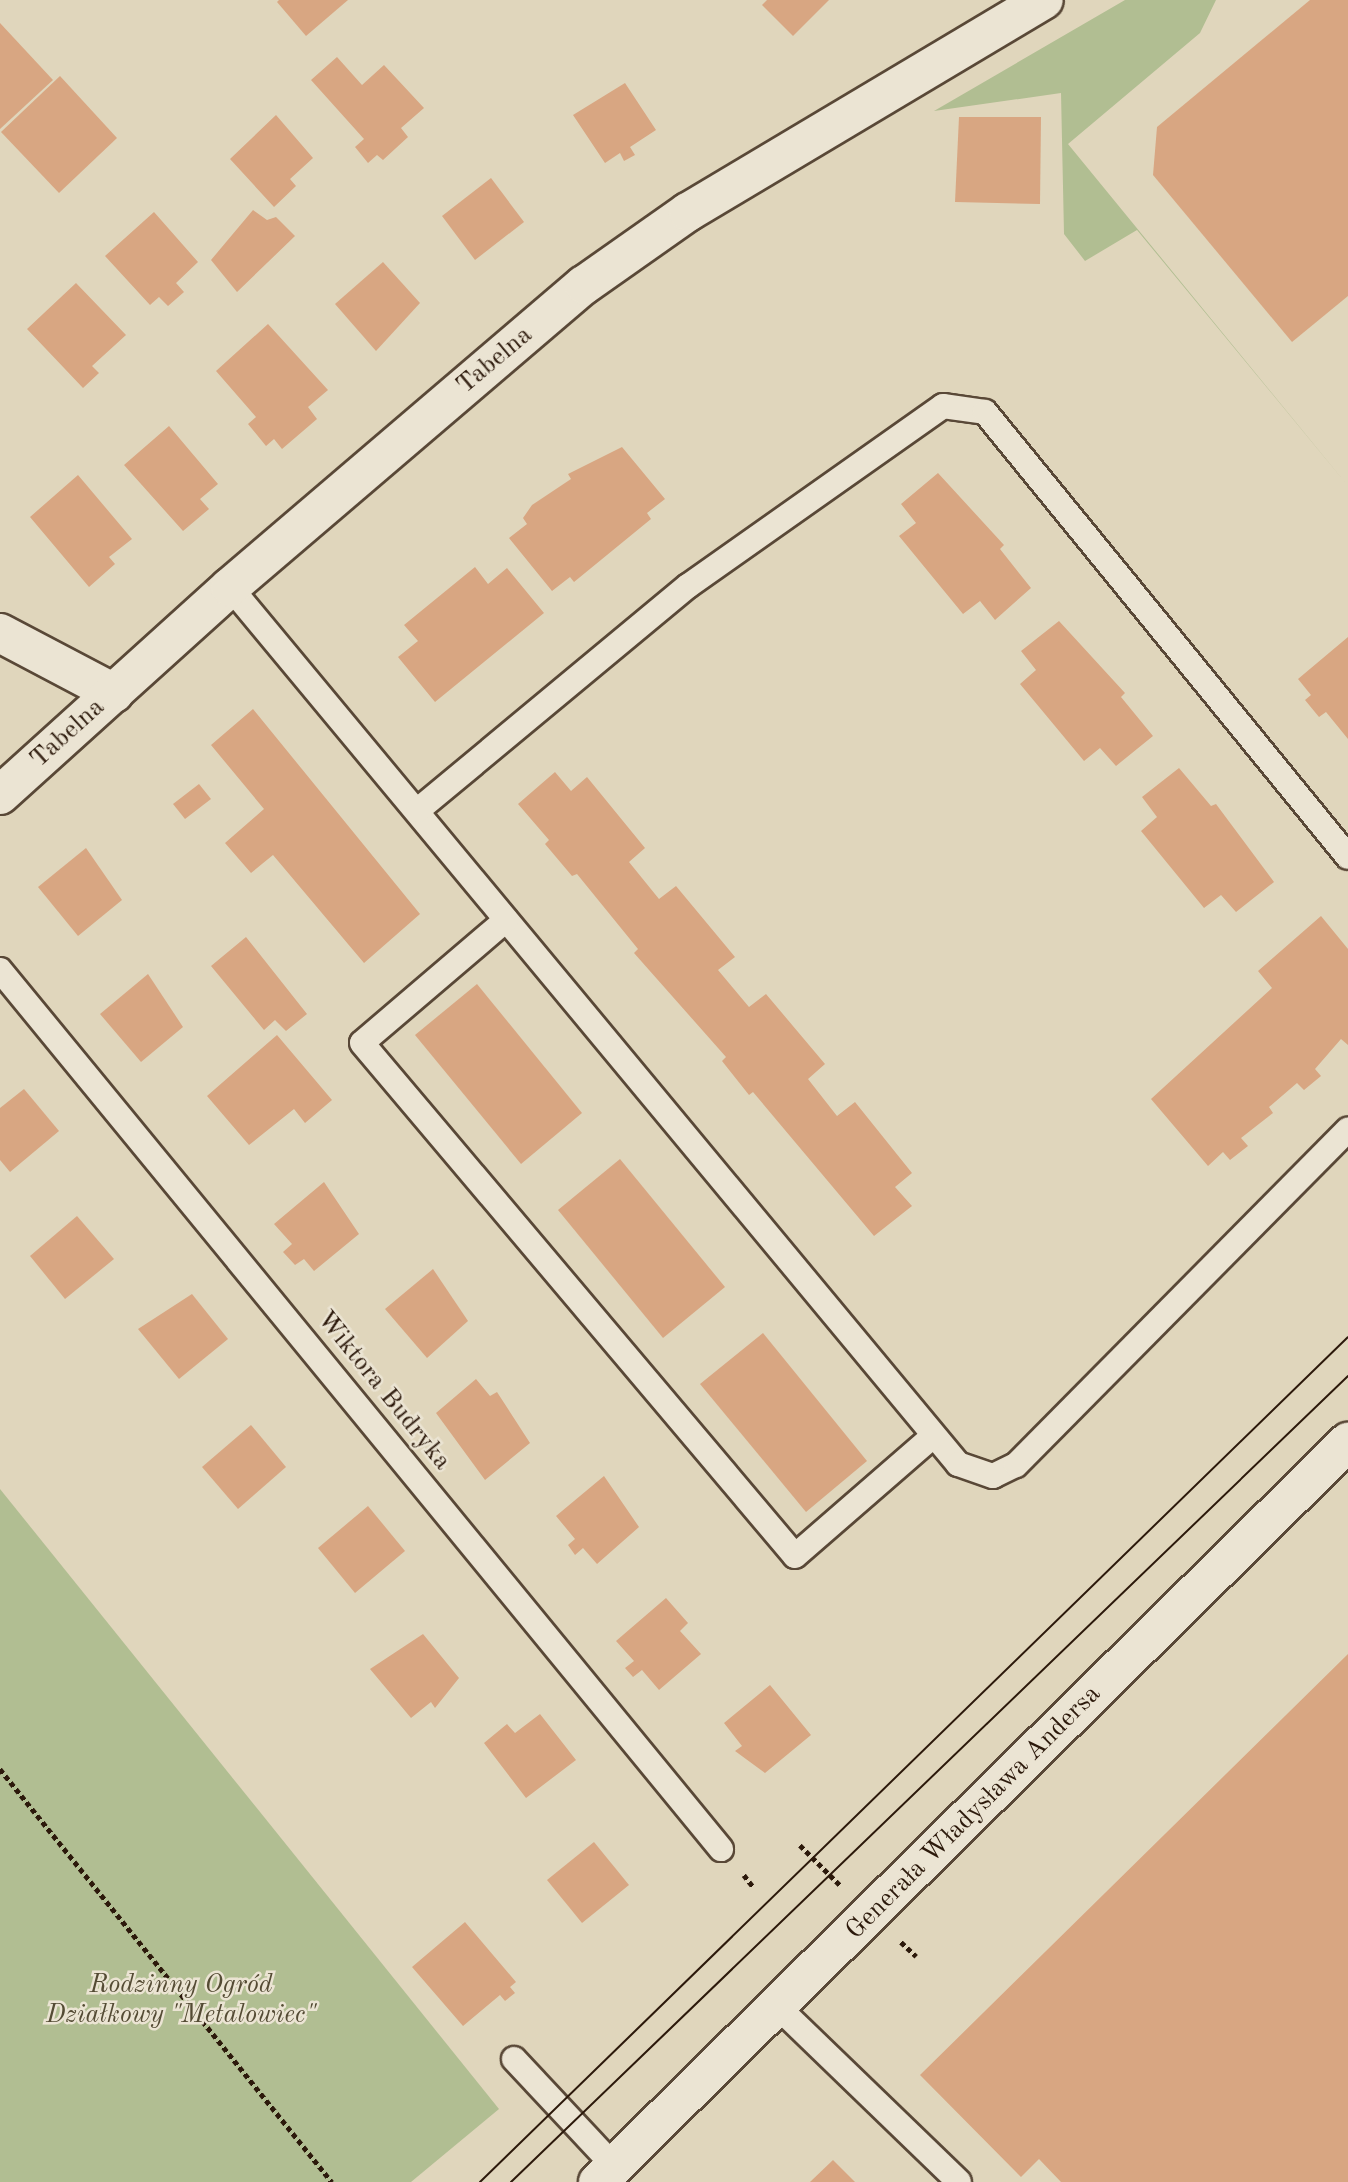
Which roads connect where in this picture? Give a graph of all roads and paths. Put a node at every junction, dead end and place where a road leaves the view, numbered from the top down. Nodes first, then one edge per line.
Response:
1 (1044, 0) edge
2 (996, 12) edge
3 (230, 587) junction
4 (0, 633) edge
5 (114, 693) junction
6 (0, 795) edge
7 (418, 810) junction
8 (1348, 857) edge
9 (506, 920) junction
10 (0, 970) edge
11 (1348, 1129) edge
12 (933, 1436) junction
13 (1348, 1442) edge
14 (0, 1769) edge
15 (800, 1845) dead end
16 (721, 1849) dead end
17 (841, 1885) dead end
18 (779, 2008) junction
19 (514, 2059) dead end
20 (607, 2174) edge
21 (332, 2182) edge
22 (959, 2182) edge

1 - 2 street, Tabelna
2 - 3 street, Tabelna
3 - 5 street, Tabelna
3 - 7 lane
4 - 5 street
5 - 6 street, Tabelna
7 - 8 lane
7 - 9 lane
9 - 12 lane
9 - 12 lane
10 - 16 lane, Wiktora Budryka
11 - 12 lane
13 - 18 street, Generała Władysława Andersa
14 - 21 path
15 - 17 path
18 - 20 street, Generała Władysława Andersa
18 - 22 lane
19 - 20 lane

